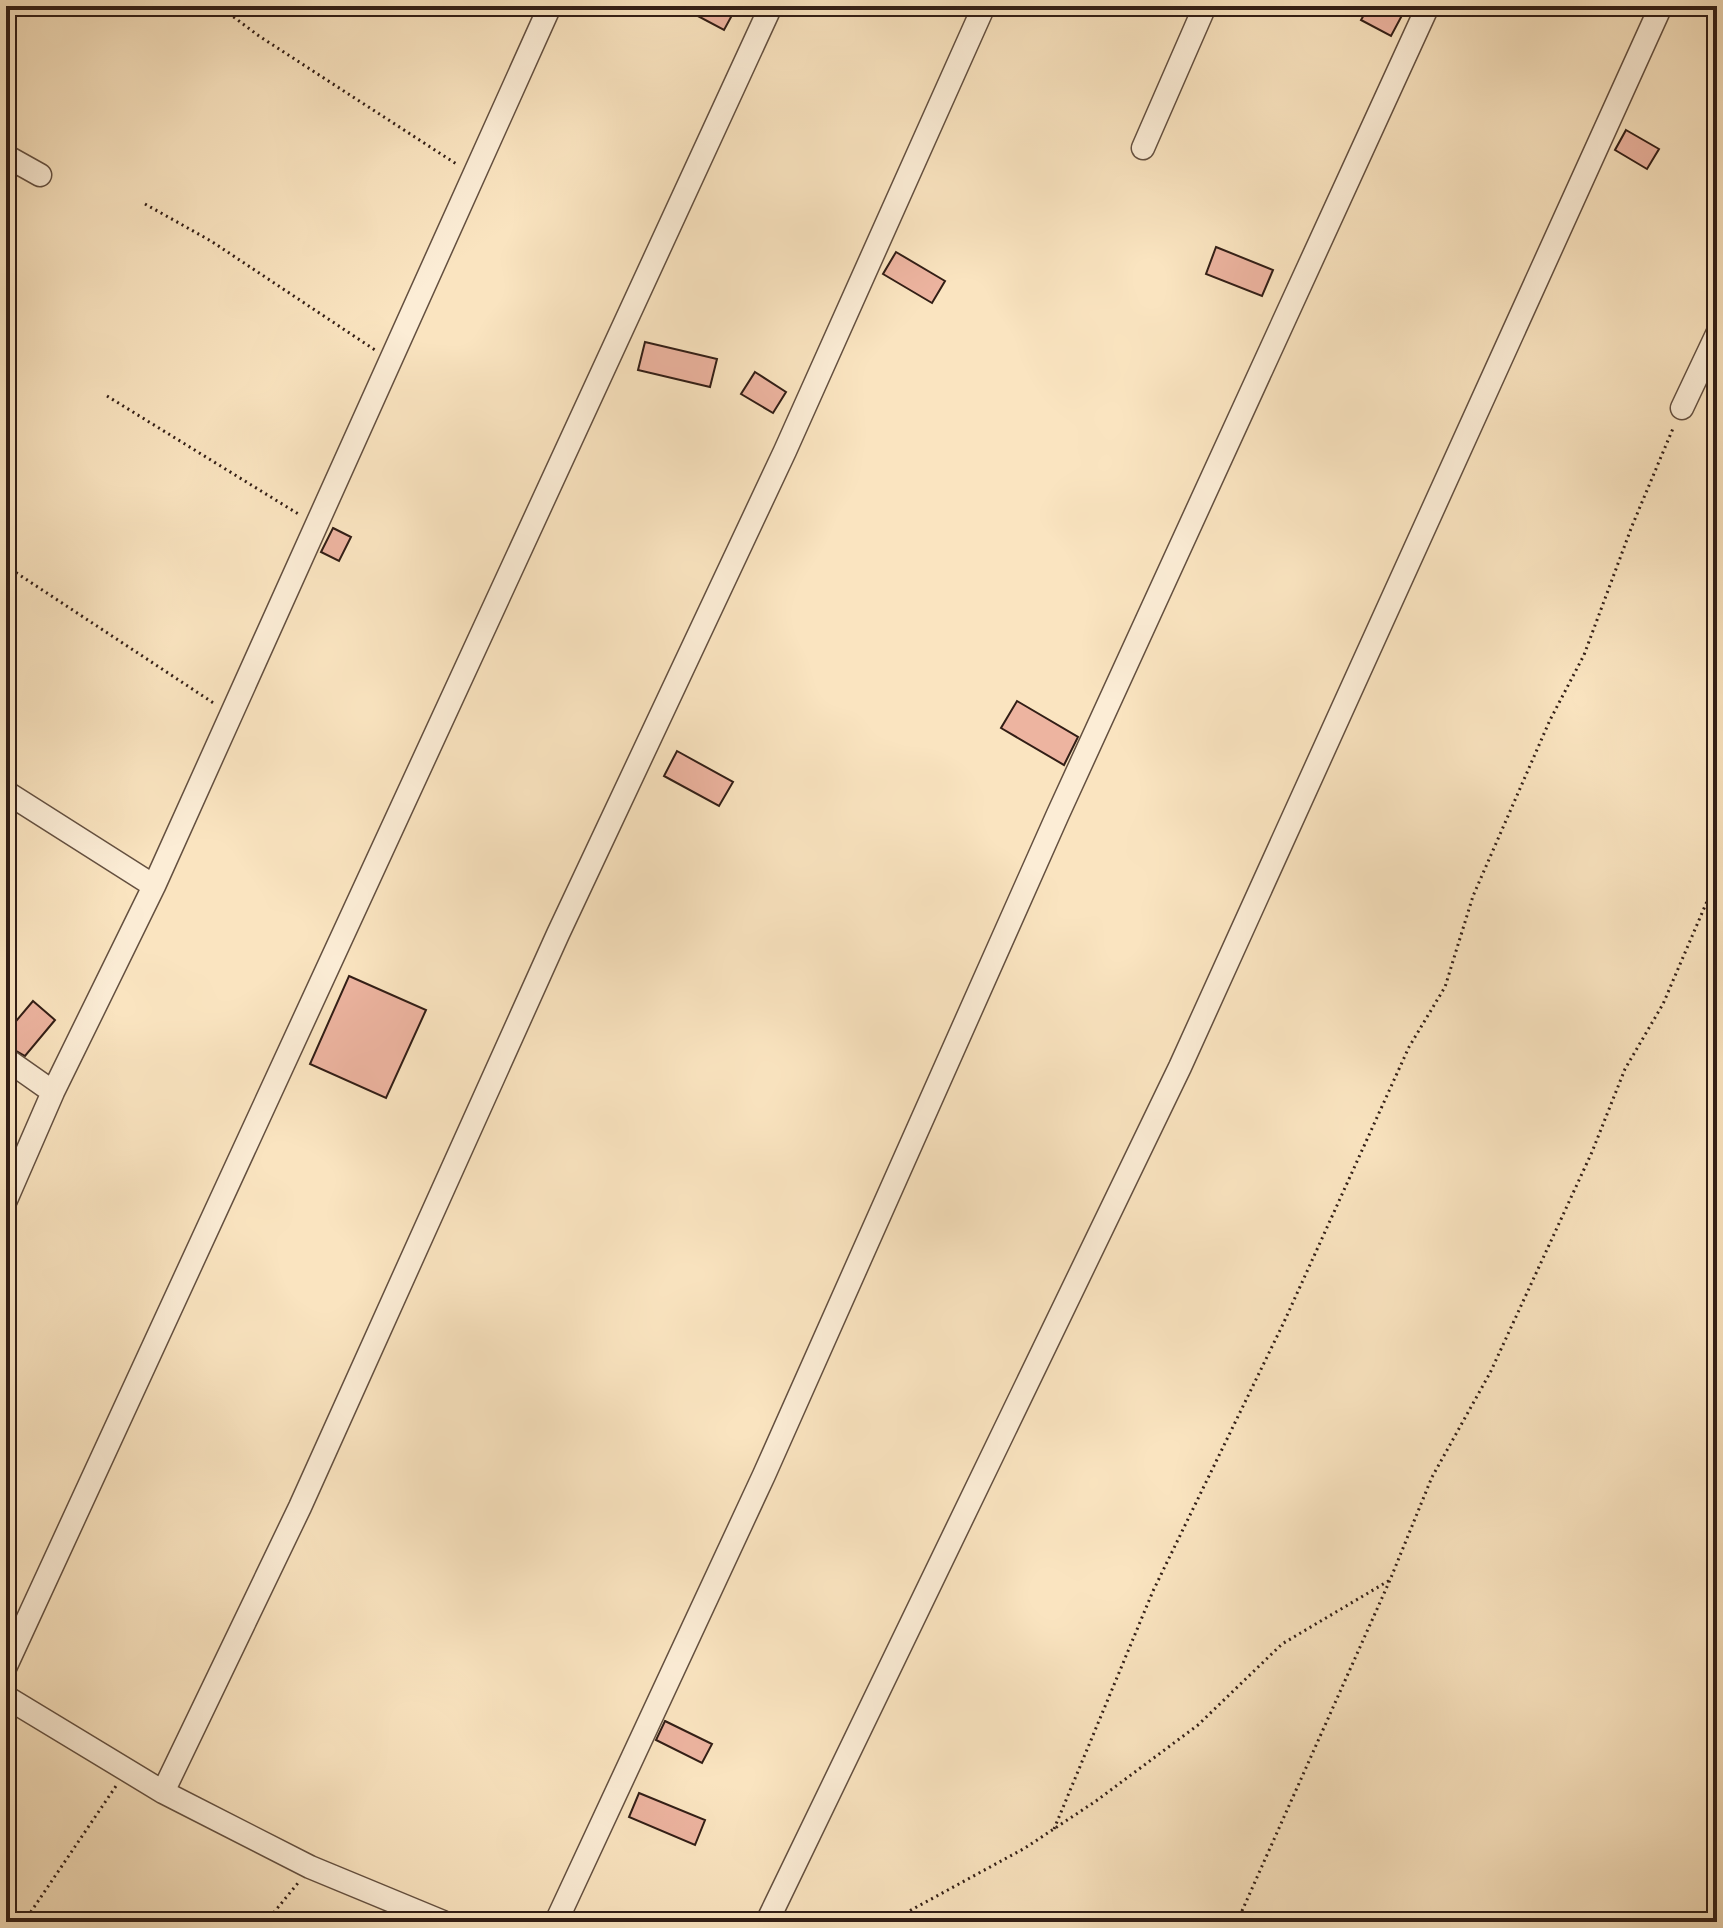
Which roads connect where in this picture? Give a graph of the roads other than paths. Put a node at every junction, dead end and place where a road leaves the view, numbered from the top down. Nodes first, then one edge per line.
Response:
1 (550, 6) edge
2 (771, 6) edge
3 (984, 6) edge
4 (1205, 6) edge
5 (1428, 6) edge
6 (1661, 6) edge
7 (1143, 148) dead end
8 (6, 156) edge
9 (40, 175) dead end
10 (1717, 334) edge
11 (1682, 408) road end
12 (6, 792) edge
13 (154, 886) junction
14 (6, 1059) edge
15 (53, 1092) junction
16 (6, 1200) edge
17 (6, 1666) edge
18 (6, 1697) edge
19 (163, 1792) junction
20 (443, 1922) edge
21 (556, 1922) edge
22 (767, 1922) edge

1 - 13 street
2 - 17 street
3 - 19 street
4 - 7 street
5 - 21 street
6 - 22 street
8 - 9 street
10 - 11 street
12 - 13 street
13 - 15 street
14 - 15 street
15 - 16 street
18 - 19 street
19 - 20 street

